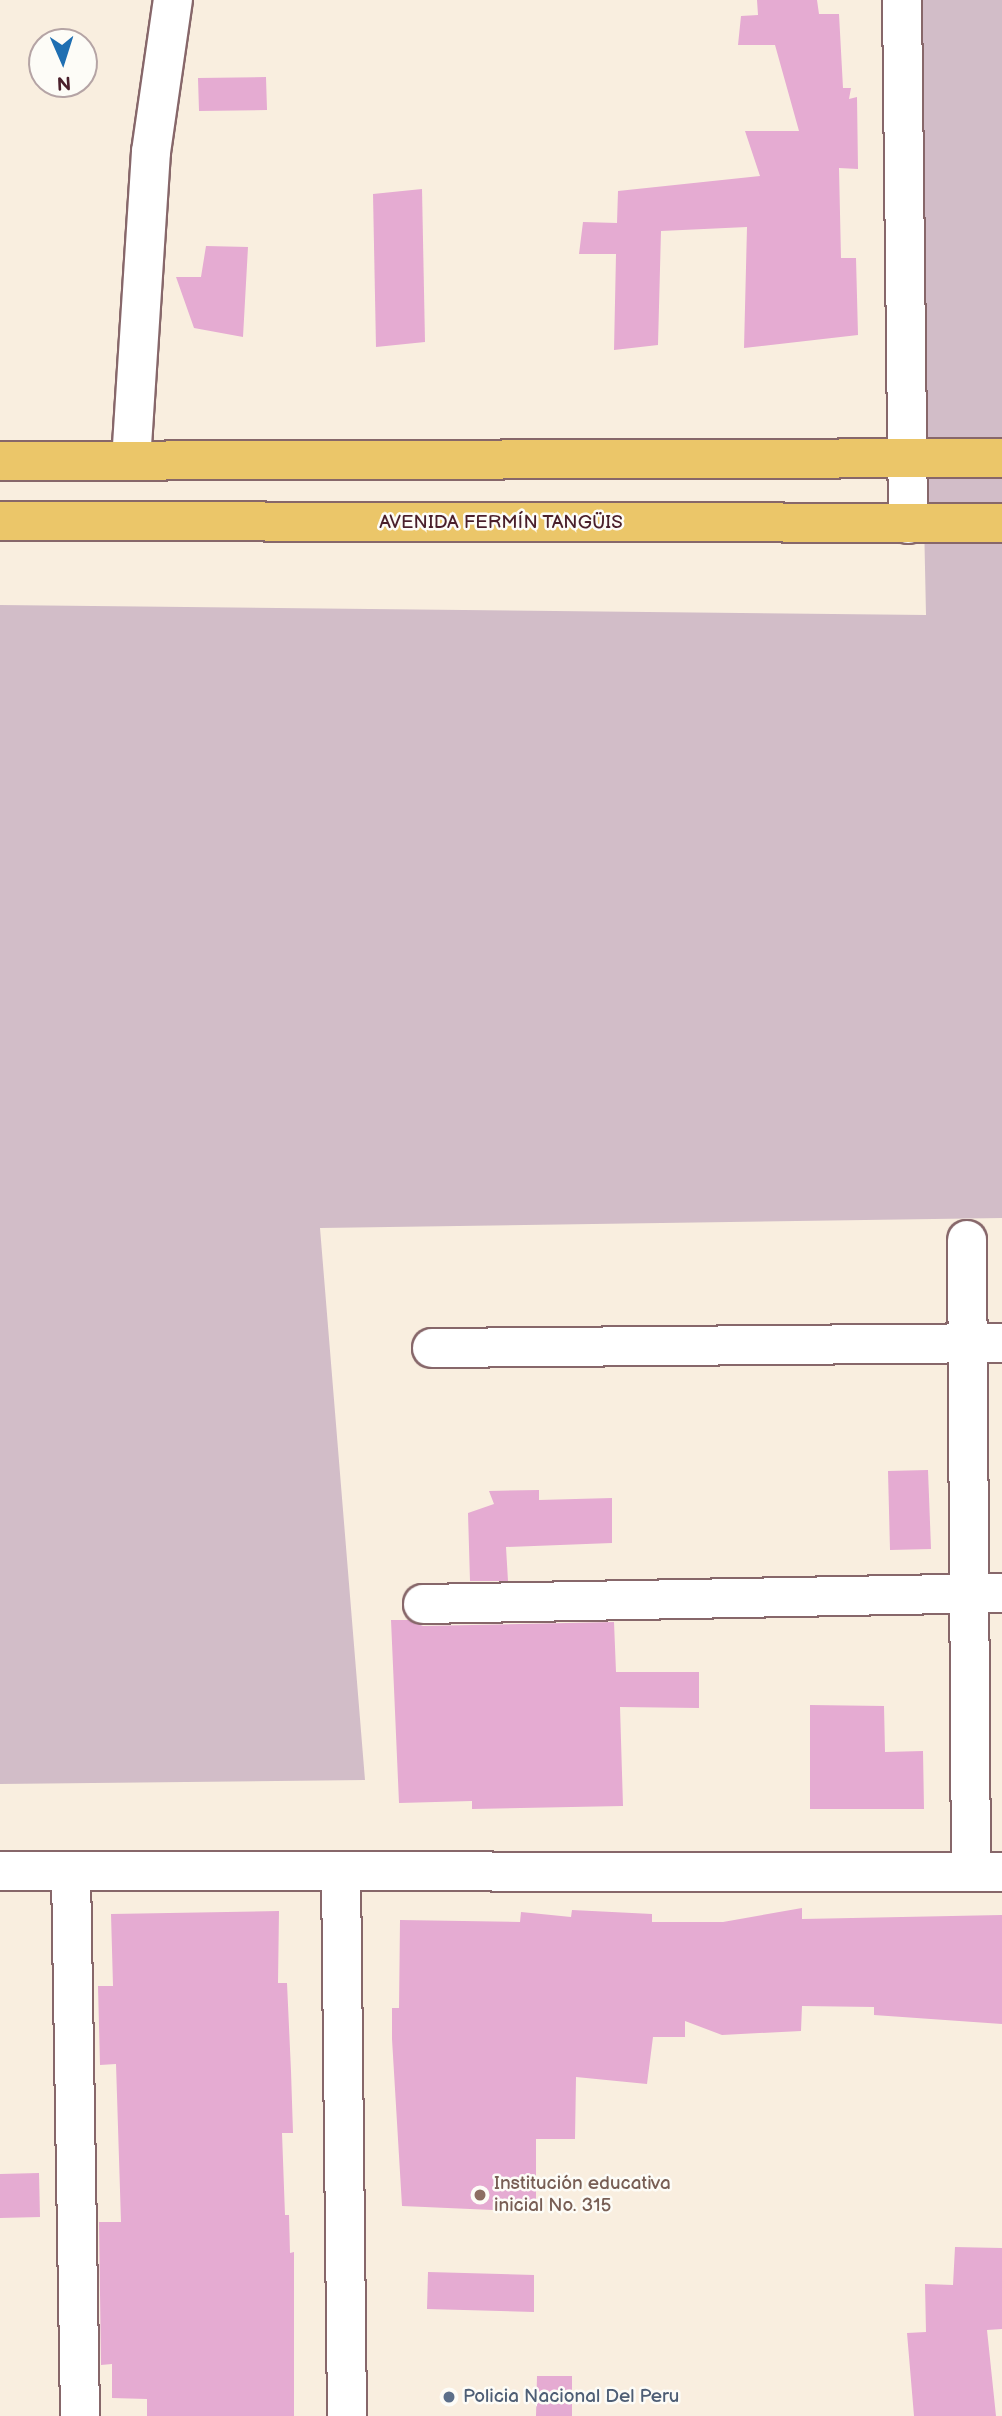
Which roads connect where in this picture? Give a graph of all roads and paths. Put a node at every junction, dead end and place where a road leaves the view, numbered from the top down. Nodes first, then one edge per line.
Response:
1 (173, 0) edge
2 (902, 0) edge
3 (908, 458) junction
4 (1002, 458) edge
5 (0, 461) edge
6 (131, 461) junction
7 (0, 522) edge
8 (1002, 523) edge
9 (908, 524) junction
10 (967, 1240) dead end
11 (985, 1343) edge
12 (432, 1348) dead end
13 (986, 1593) edge
14 (423, 1604) dead end
15 (0, 1871) edge
16 (341, 1871) junction
17 (71, 1872) junction
18 (987, 1872) edge
19 (80, 2416) edge
20 (347, 2416) edge

1 - 6 street
2 - 3 street
3 - 4 main road
3 - 6 main road
3 - 9 street
5 - 6 main road
7 - 9 main road, AVENIDA FERMÍN TANGÜIS
8 - 9 main road, AVENIDA FERMÍN TANGÜIS
10 - 11 street
11 - 12 street
11 - 13 street
13 - 14 street
13 - 18 street
15 - 17 street
16 - 17 street
16 - 18 street
16 - 20 street
17 - 19 street

